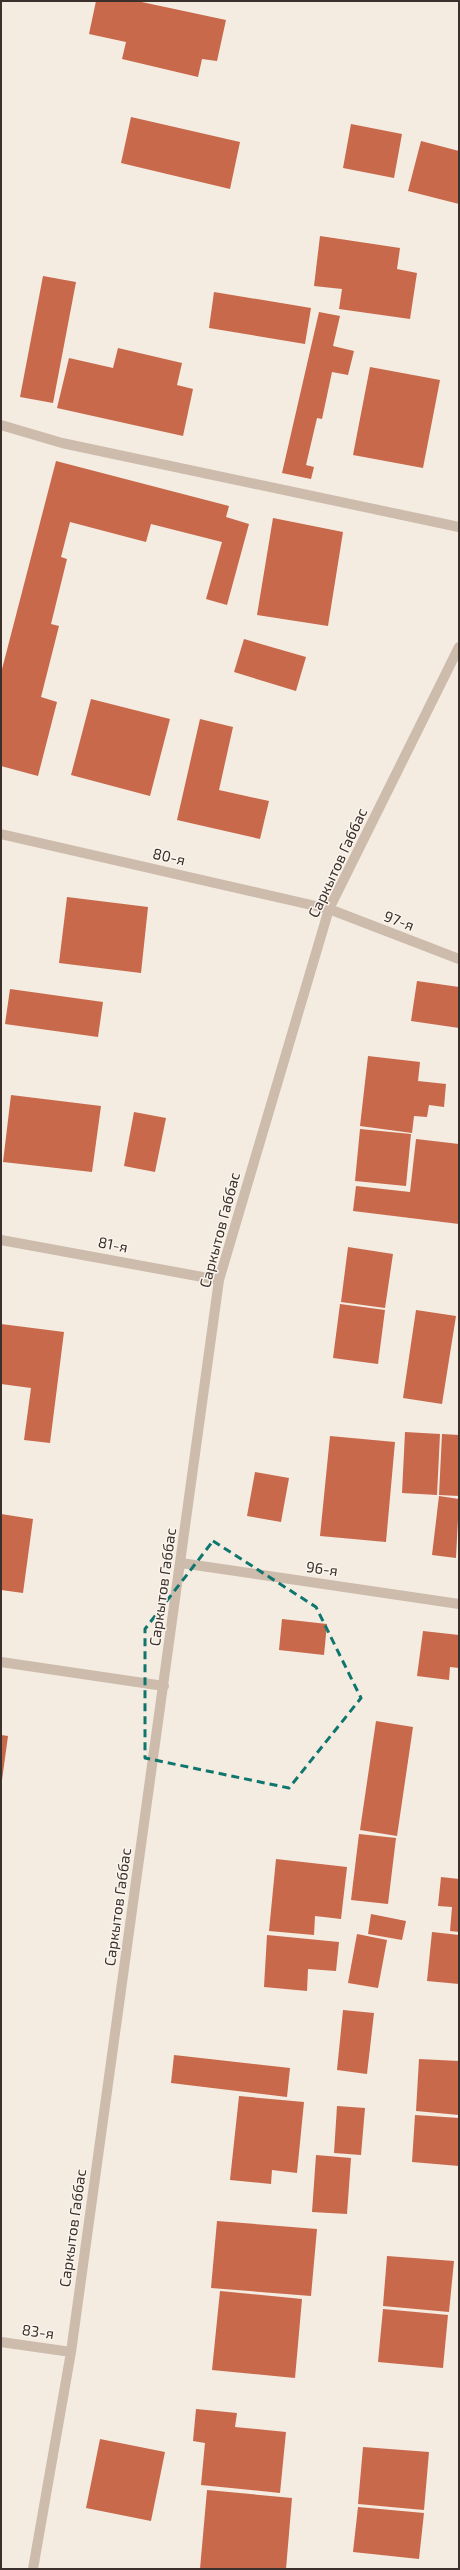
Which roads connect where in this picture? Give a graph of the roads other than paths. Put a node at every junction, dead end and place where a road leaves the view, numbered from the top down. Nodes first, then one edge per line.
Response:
1 (1, 425) edge
2 (459, 527) edge
3 (459, 647) edge
4 (1, 834) edge
5 (330, 909) junction
6 (459, 959) edge
7 (1, 1240) edge
8 (219, 1280) junction
9 (181, 1563) junction
10 (459, 1604) edge
11 (1, 1662) edge
12 (164, 1686) junction
13 (1, 2342) edge
14 (71, 2352) junction
15 (33, 2569) edge

1 - 2 street
3 - 5 street, Саркытов Габбас
4 - 5 street, 80-я
5 - 6 street, 97-я
5 - 8 street, Саркытов Габбас
7 - 8 street, 81-я
8 - 9 street, Саркытов Габбас
9 - 10 street, 96-я
9 - 12 street, Саркытов Габбас
11 - 12 street
12 - 14 street, Саркытов Габбас
13 - 14 street, 83-я
14 - 15 street, Саркытов Габбас

